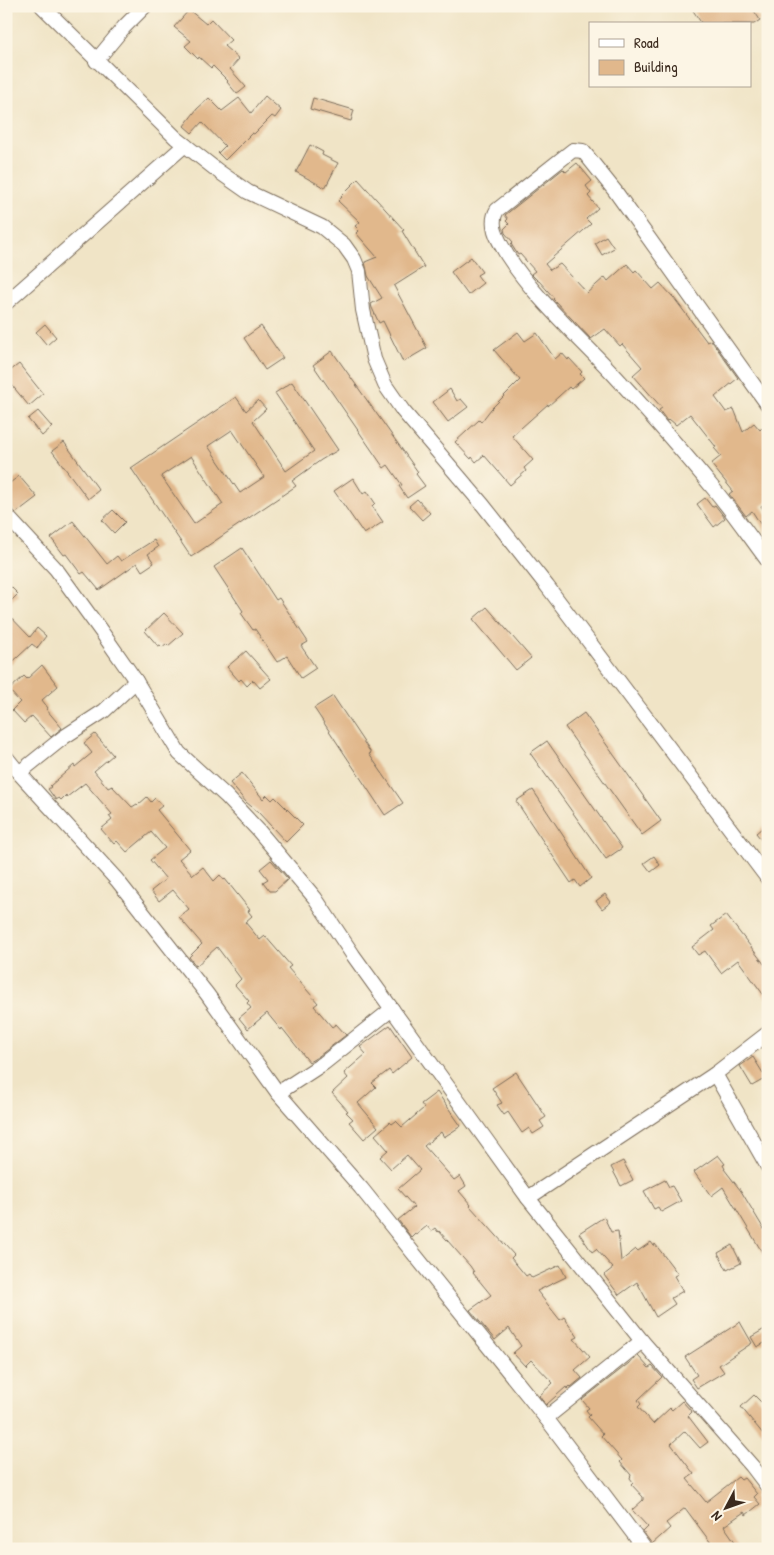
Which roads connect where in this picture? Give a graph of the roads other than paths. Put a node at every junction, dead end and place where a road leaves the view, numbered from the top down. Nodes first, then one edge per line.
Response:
1 (42, 6) edge
2 (145, 6) edge
3 (96, 61) junction
4 (186, 145) junction
5 (6, 303) edge
6 (768, 405) edge
7 (6, 515) edge
8 (768, 562) edge
9 (136, 681) junction
10 (6, 757) edge
11 (19, 773) junction
12 (768, 879) edge
13 (392, 1009) junction
14 (768, 1033) edge
15 (715, 1074) junction
16 (278, 1093) junction
17 (768, 1167) edge
18 (528, 1198) junction
19 (642, 1341) junction
20 (546, 1418) junction
21 (768, 1487) edge
22 (645, 1549) edge

1 - 3 street
2 - 3 street
3 - 4 street
4 - 5 street
4 - 12 street
6 - 8 street
7 - 9 street
9 - 11 street
9 - 13 street
10 - 11 street
11 - 16 street
13 - 16 street
13 - 18 street
14 - 15 street
15 - 17 street
15 - 18 street
16 - 20 street
18 - 19 street
19 - 20 street
19 - 21 street
20 - 22 street

